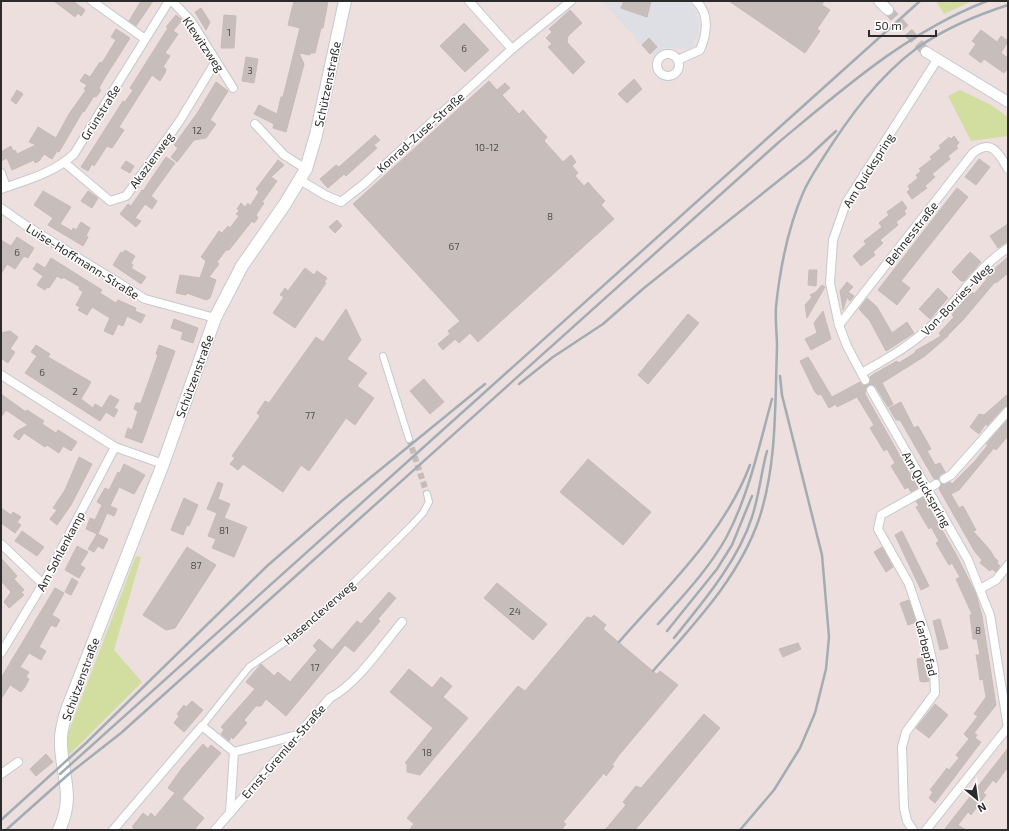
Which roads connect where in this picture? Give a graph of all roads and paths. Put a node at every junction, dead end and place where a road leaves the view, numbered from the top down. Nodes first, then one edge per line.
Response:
1 (92, 1) edge
2 (170, 1) edge
3 (345, 1) edge
4 (469, 1) edge
5 (571, 1) edge
6 (696, 1) edge
7 (879, 1) edge
8 (888, 10) tunnel mouth
9 (145, 39) junction
10 (512, 49) junction
11 (926, 52) tunnel mouth
12 (678, 60) dead end
13 (937, 60) junction
14 (216, 61) junction
15 (233, 88) dead end
16 (1008, 102) edge
17 (255, 124) dead end
18 (65, 163) junction
19 (306, 169) junction
20 (1008, 169) edge
21 (1, 173) edge
22 (300, 180) junction
23 (4, 188) edge
24 (1, 208) edge
25 (1008, 248) edge
26 (215, 318) junction
27 (839, 325) junction
28 (383, 356) dead end
29 (1, 376) edge
30 (863, 376) joint
31 (871, 390) dead end
32 (1008, 411) edge
33 (409, 439) tunnel mouth
34 (115, 447) junction
35 (163, 464) junction
36 (944, 479) dead end
37 (936, 484) dead end
38 (926, 488) junction
39 (427, 494) tunnel mouth
40 (1, 544) edge
41 (1008, 565) edge
42 (43, 584) junction
43 (980, 589) junction
44 (402, 622) dead end
45 (2, 646) edge
46 (202, 726) junction
47 (1008, 728) edge
48 (297, 735) junction
49 (234, 752) junction
50 (18, 762) dead end
51 (1, 774) edge
52 (230, 813) junction
53 (59, 830) edge
54 (113, 830) edge
55 (215, 830) edge
56 (913, 830) edge
57 (926, 830) edge

1 - 9 street
2 - 9 street, Grünstraße
2 - 14 street, Klewitzweg
3 - 19 main road, Schützenstraße
4 - 10 street
5 - 10 street, Konrad-Zuse-Straße
6 - 12 street
7 - 8 street
9 - 18 street, Grünstraße
10 - 22 street, Konrad-Zuse-Straße
11 - 13 street
13 - 16 street
13 - 27 street, Am Quickspring
14 - 15 street, Klewitzweg
14 - 18 street, Akazienweg
17 - 19 street
18 - 23 street, Grünstraße
19 - 22 main road, Schützenstraße
20 - 27 street, Behnesstraße
21 - 23 street
22 - 26 main road, Schützenstraße
24 - 26 street, Luise-Hoffmann-Straße
25 - 30 street, Von-Borries-Weg
26 - 35 main road, Schützenstraße
27 - 30 street, Am Quickspring
28 - 33 street
29 - 34 street
31 - 38 street, Am Quickspring
32 - 36 street
34 - 35 street
34 - 42 street, Am Sohlenkamp
35 - 53 main road, Schützenstraße
37 - 38 street, Garbepfad
38 - 43 street, Am Quickspring
38 - 56 street, Garbepfad
39 - 46 street, Hasencleverweg
40 - 42 street
41 - 43 street
42 - 45 street, Am Sohlenkamp
43 - 47 street, Am Quickspring
44 - 48 street, Ernst-Gremler-Straße
46 - 49 street
46 - 54 street, Hasencleverweg
47 - 57 street
48 - 49 street
48 - 52 street, Ernst-Gremler-Straße
49 - 52 street
50 - 51 street
52 - 55 street, Ernst-Gremler-Straße

